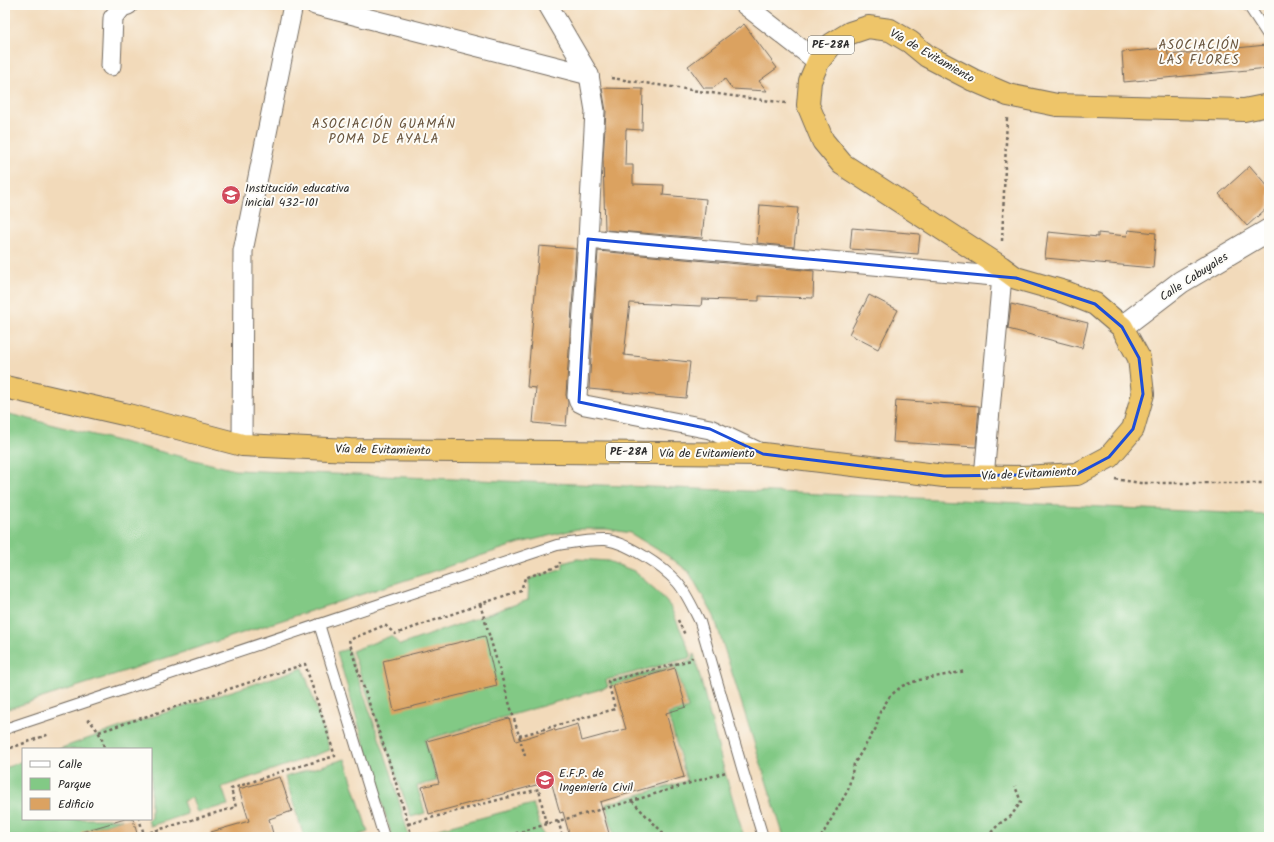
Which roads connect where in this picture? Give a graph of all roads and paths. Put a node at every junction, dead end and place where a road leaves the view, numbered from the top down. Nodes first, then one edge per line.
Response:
1 (128, 5) edge
2 (293, 5) edge
3 (315, 5) edge
4 (548, 5) edge
5 (745, 5) edge
6 (1248, 5) edge
7 (1269, 37) edge
8 (818, 62) junction
9 (111, 66) dead end
10 (589, 75) junction
11 (1008, 95) junction
12 (808, 105) junction
13 (1269, 105) edge
14 (1269, 230) edge
15 (588, 239) junction
16 (1006, 273) junction
17 (1122, 327) junction
18 (5, 387) edge
19 (242, 445) junction
20 (763, 454) junction
21 (1077, 474) junction
22 (984, 477) junction
23 (1269, 483) edge
24 (566, 558) dead end
25 (480, 604) junction
26 (677, 617) dead end
27 (319, 624) junction
28 (687, 642) dead end
29 (692, 654) dead end
30 (966, 671) dead end
31 (82, 723) dead end
32 (5, 728) edge
33 (54, 732) dead end
34 (99, 732) junction
35 (519, 736) junction
36 (104, 748) edge
37 (5, 750) edge
38 (525, 756) dead end
39 (742, 768) junction
40 (1015, 786) dead end
41 (632, 801) junction
42 (139, 820) edge
43 (558, 821) junction
44 (408, 824) junction
45 (547, 824) junction
46 (384, 837) edge
47 (412, 837) edge
48 (504, 837) edge
49 (563, 837) edge
50 (667, 837) edge
51 (763, 837) edge
52 (821, 837) edge
53 (987, 837) edge

1 - 9 street
2 - 19 street
3 - 10 street
4 - 10 street
5 - 8 street
6 - 7 lane
8 - 11 highway, Vía de Evitamiento / PE-28A
8 - 12 highway, Vía de Evitamiento / PE-28A
10 - 12 path
10 - 15 street
11 - 13 highway, Vía de Evitamiento / PE-28A
11 - 16 path
12 - 16 highway, Vía de Evitamiento / PE-28A
14 - 17 street, Calle Cabuyales
15 - 16 street
15 - 20 street
16 - 17 highway, Vía de Evitamiento / PE-28A
16 - 22 street
17 - 21 highway, Vía de Evitamiento / PE-28A
18 - 19 highway, Vía de Evitamiento / PE-28A
19 - 20 highway, Vía de Evitamiento / PE-28A
20 - 22 highway, Vía de Evitamiento / PE-28A
21 - 22 highway, Vía de Evitamiento / PE-28A
21 - 23 path
24 - 25 path
25 - 35 path
25 - 44 path
26 - 28 path
27 - 32 lane
27 - 39 lane
27 - 46 lane
29 - 35 path
30 - 52 path
31 - 34 path
33 - 37 path
34 - 36 path
34 - 42 path
35 - 38 path
39 - 41 path
39 - 51 lane
40 - 53 path
41 - 43 path
41 - 50 path
43 - 45 path
43 - 49 path
44 - 45 path
44 - 47 path
45 - 48 path

